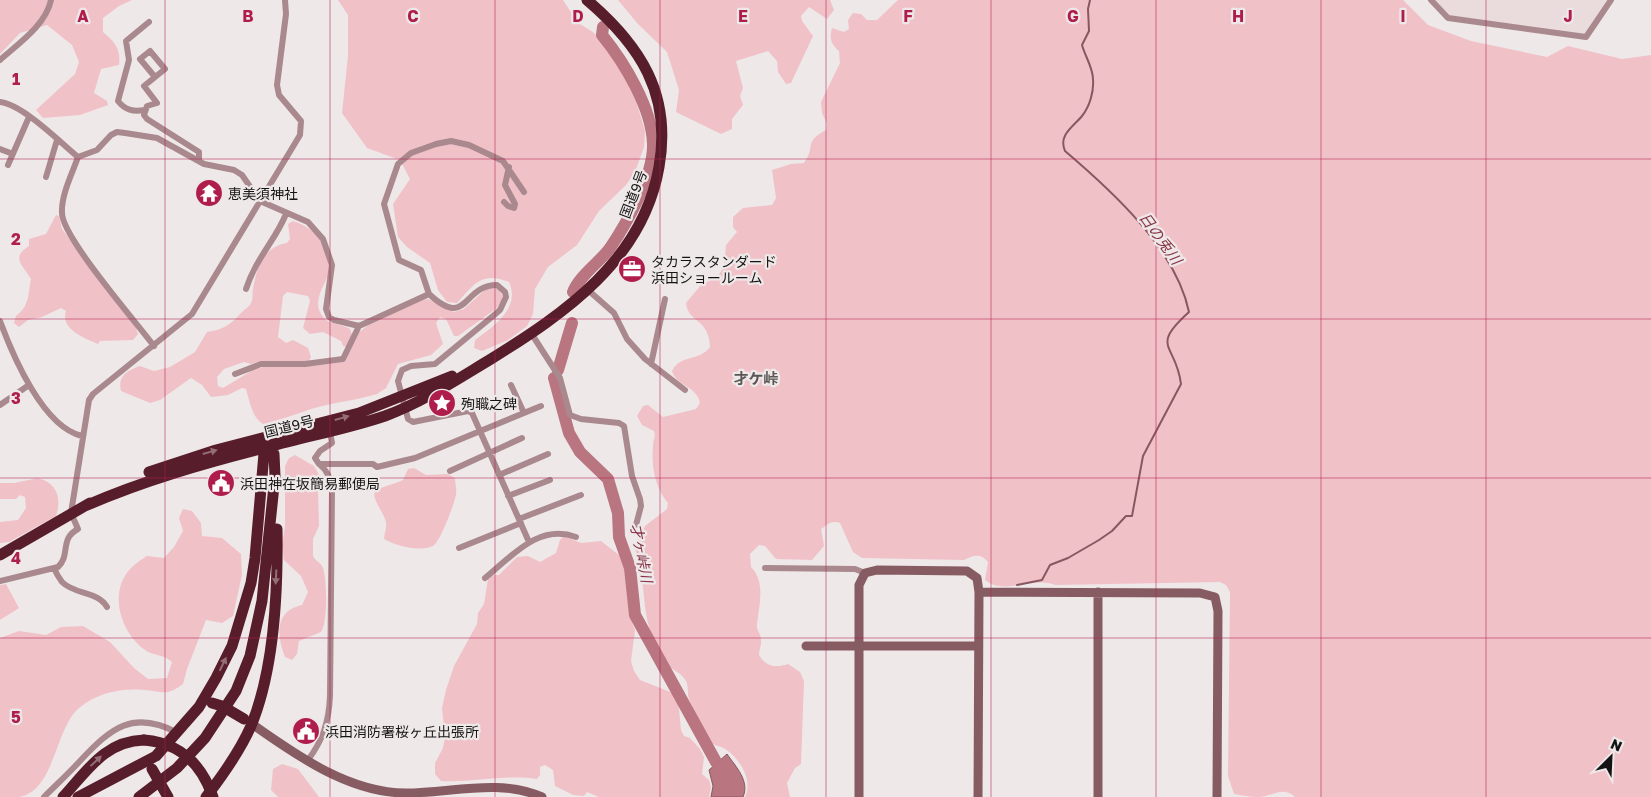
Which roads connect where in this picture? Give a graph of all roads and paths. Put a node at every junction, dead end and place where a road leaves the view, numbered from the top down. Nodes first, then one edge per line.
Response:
1 (51, 0) edge
2 (285, 0) edge
3 (587, 0) edge
4 (1431, 0) edge
5 (1611, 0) edge
6 (149, 22) dead end
7 (0, 60) edge
8 (155, 77) dead end
9 (0, 102) edge
10 (145, 110) junction
11 (29, 117) junction
12 (57, 140) junction
13 (0, 148) edge
14 (13, 154) junction
15 (78, 157) junction
16 (198, 161) junction
17 (8, 165) dead end
18 (508, 167) junction
19 (46, 177) dead end
20 (524, 192) dead end
21 (260, 201) junction
22 (504, 202) dead end
23 (286, 214) junction
24 (246, 289) dead end
25 (588, 290) junction
26 (429, 294) junction
27 (665, 299) dead end
28 (0, 321) edge
29 (359, 326) junction
30 (531, 334) junction
31 (154, 346) junction
32 (651, 364) junction
33 (235, 374) dead end
34 (29, 385) junction
35 (511, 385) dead end
36 (685, 390) dead end
37 (403, 403) junction
38 (0, 405) edge
39 (540, 406) dead end
40 (524, 413) junction
41 (330, 432) junction
42 (480, 432) junction
43 (82, 436) junction
44 (522, 438) dead end
45 (296, 441) junction
46 (269, 442) junction
47 (489, 453) junction
48 (548, 454) dead end
49 (229, 457) junction
50 (319, 464) junction
51 (275, 470) junction
52 (450, 471) dead end
53 (498, 475) junction
54 (550, 480) dead end
55 (581, 495) dead end
56 (508, 496) junction
57 (260, 498) junction
58 (85, 506) junction
59 (71, 513) junction
60 (520, 521) junction
61 (636, 524) dead end
62 (576, 537) dead end
63 (529, 542) junction
64 (459, 548) dead end
65 (0, 555) edge
66 (54, 568) junction
67 (765, 568) dead end
68 (865, 573) junction
69 (485, 578) dead end
70 (0, 581) edge
71 (979, 592) junction
72 (1098, 592) junction
73 (262, 602) junction
74 (107, 607) dead end
75 (806, 646) dead end
76 (859, 646) junction
77 (978, 646) junction
78 (199, 706) junction
79 (248, 722) junction
80 (178, 732) junction
81 (235, 755) junction
82 (156, 756) junction
83 (308, 760) junction
84 (44, 797) edge
85 (63, 797) edge
86 (78, 797) edge
87 (139, 797) edge
88 (168, 797) edge
89 (197, 797) edge
90 (206, 797) edge
91 (213, 797) edge
92 (542, 797) edge
93 (859, 797) edge
94 (978, 797) edge
95 (1098, 797) edge
96 (1217, 797) edge

1 - 7 street
2 - 21 street
3 - 25 highway, 国道9号
4 - 5 street
6 - 10 street
8 - 10 street
9 - 11 street
10 - 16 street
11 - 12 street
11 - 14 street
12 - 15 street
12 - 19 street
13 - 14 street
14 - 17 street
15 - 16 street
15 - 31 street
16 - 21 street
18 - 20 street
18 - 22 street
18 - 26 street
21 - 23 street
21 - 31 street
23 - 24 street
23 - 29 street
25 - 30 highway, 国道9号
25 - 32 street
26 - 29 street
26 - 37 street
27 - 32 street
28 - 34 street
29 - 33 street
30 - 37 highway, 国道9号
30 - 61 street
31 - 43 street
32 - 36 street
34 - 38 street
34 - 43 street
35 - 40 street
37 - 41 highway, 国道9号
37 - 42 street
46 -> 37 highway, 国道9号
39 - 40 street
40 - 42 street
41 - 45 highway, 国道9号
41 - 50 street
42 - 47 street
42 - 50 street
43 - 59 street
44 - 47 street
45 - 46 highway, 国道9号
45 - 51 highway
46 - 49 highway, 国道9号
46 - 51 highway
46 - 57 highway
58 -> 46 highway, 国道9号
46 - 73 highway
47 - 52 street
47 - 53 street
48 - 53 street
49 - 57 highway
49 - 58 highway, 国道9号
50 - 83 street
51 - 73 highway
51 -> 79 highway
53 - 56 street
54 - 56 street
55 - 60 street
56 - 60 street
78 -> 57 highway
58 - 59 highway, 国道9号
59 - 65 highway, 国道9号
59 - 66 street
60 - 63 street
60 - 64 street
62 - 63 street
63 - 69 street
66 - 70 street
66 - 74 street
67 - 68 street
68 - 71 street
68 - 76 street
71 - 72 street
71 - 77 street
72 - 95 street
72 - 96 street
73 - 87 highway
75 - 76 street
76 - 77 street
76 - 93 street
77 - 94 street
78 - 79 highway, bridge
78 - 80 highway
79 - 81 highway
79 - 83 street
80 - 82 highway
80 - 84 street
81 - 89 highway
81 - 90 highway
82 - 86 highway
82 - 88 highway, bridge
83 - 92 street
85 -> 91 highway, bridge

